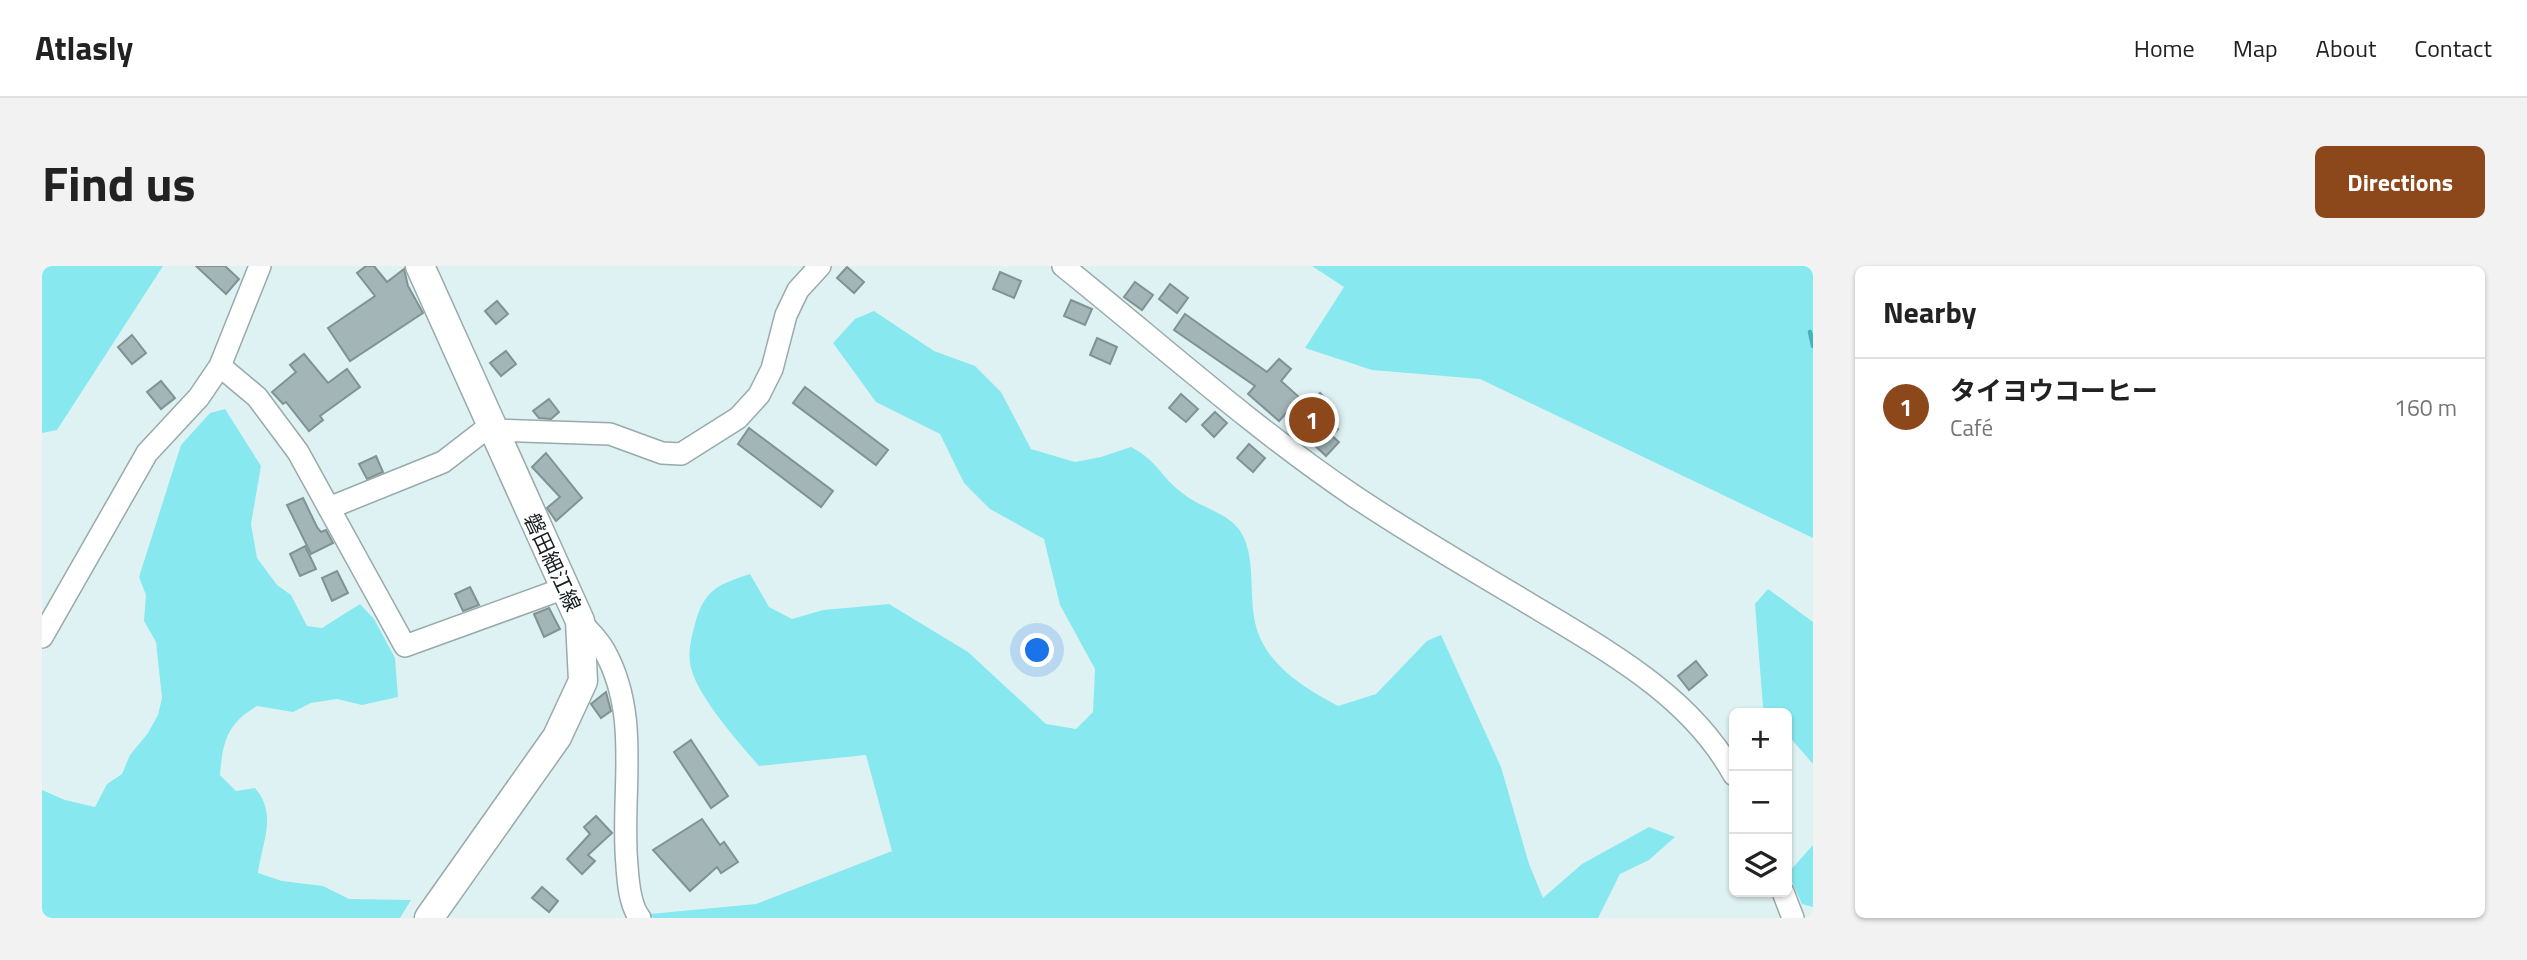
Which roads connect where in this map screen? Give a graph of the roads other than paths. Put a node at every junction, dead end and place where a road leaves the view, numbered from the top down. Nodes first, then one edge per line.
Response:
1 (260, 266) edge
2 (420, 266) edge
3 (820, 266) edge
4 (1063, 266) edge
5 (220, 366) junction
6 (492, 428) junction
7 (330, 508) junction
8 (565, 588) junction
9 (580, 621) junction
10 (42, 637) edge
11 (1732, 771) edge
12 (1785, 897) edge
13 (429, 918) edge
14 (640, 918) edge
15 (1793, 918) edge

1 - 5 street
2 - 6 main road, 磐田細江線
3 - 6 street
4 - 11 street
5 - 7 street
5 - 10 street
6 - 7 street
6 - 8 main road, 磐田細江線
7 - 8 street
8 - 9 main road, 磐田細江線
9 - 13 main road, 磐田細江線
9 - 14 street
12 - 15 street

